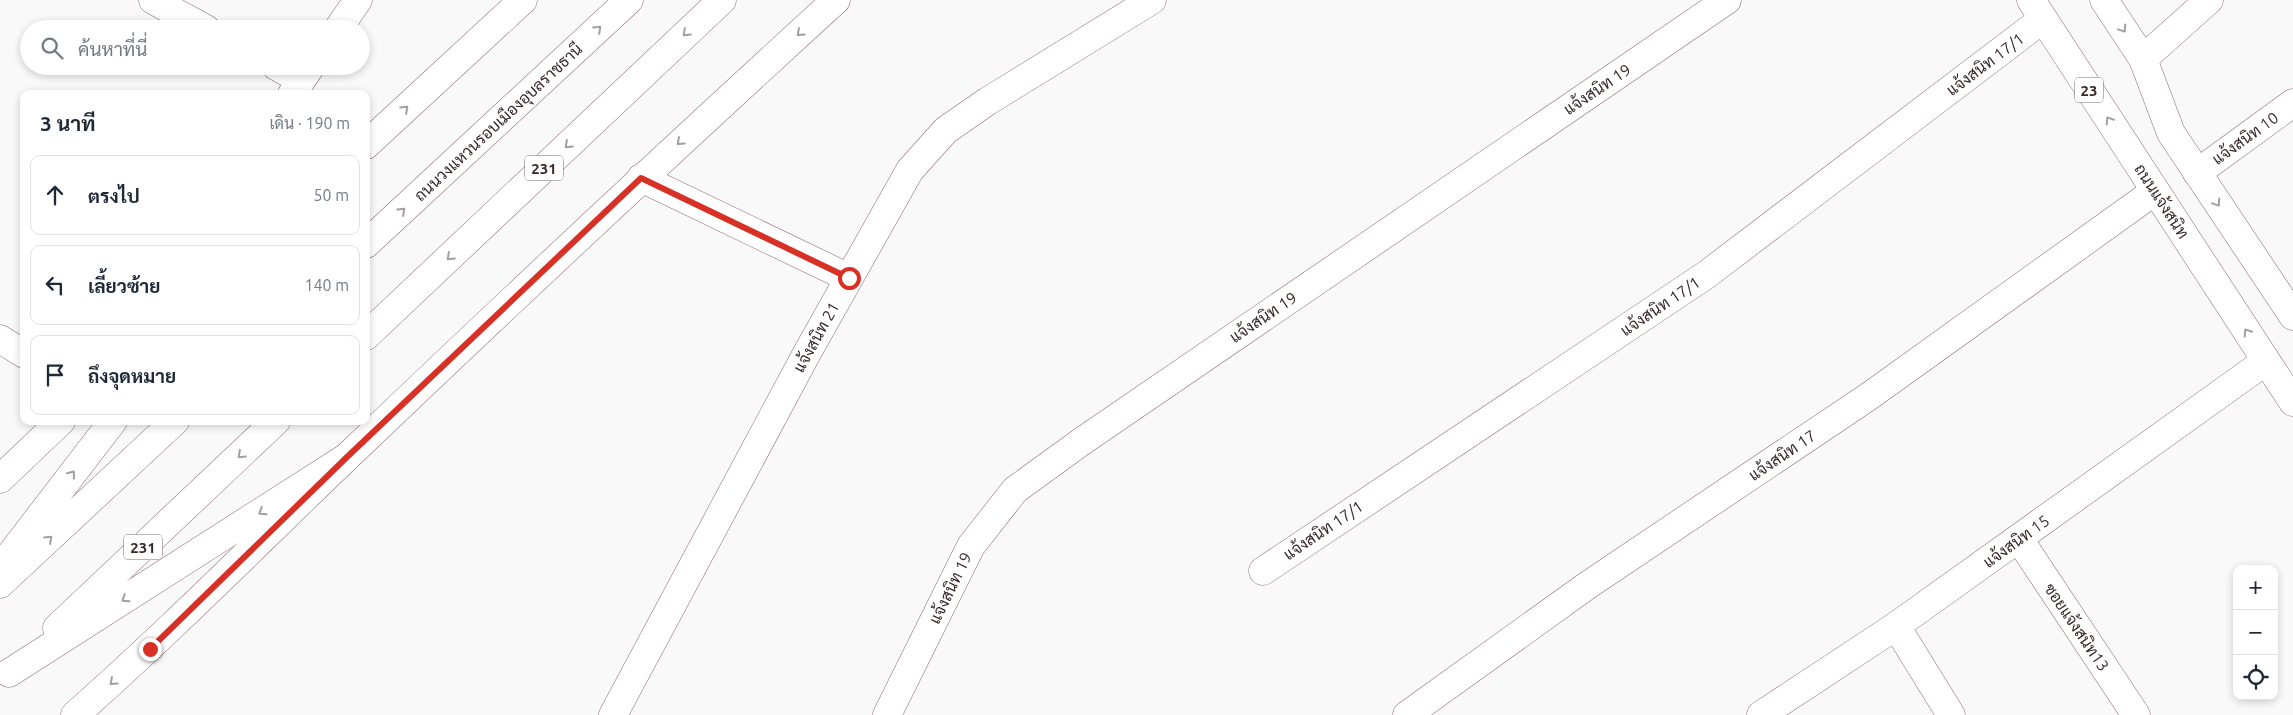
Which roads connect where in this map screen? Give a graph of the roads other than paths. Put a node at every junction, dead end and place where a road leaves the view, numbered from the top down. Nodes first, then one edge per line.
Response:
1 (153, 0) edge
2 (358, 0) edge
3 (523, 0) edge
4 (629, 0) edge
5 (722, 0) edge
6 (836, 0) edge
7 (1152, 0) edge
8 (1727, 0) edge
9 (2104, 0) edge
10 (2209, 0) edge
11 (2037, 10) edge
12 (190, 20) edge
13 (344, 20) edge
14 (2143, 59) junction
15 (2293, 103) edge
16 (370, 141) edge
17 (2197, 173) junction
18 (641, 178) junction
19 (2155, 191) junction
20 (370, 240) edge
21 (849, 278) junction
22 (2293, 316) edge
23 (370, 332) edge
24 (0, 339) edge
25 (20, 352) edge
26 (2266, 361) junction
27 (2293, 402) edge
28 (57, 425) edge
29 (110, 425) edge
30 (172, 425) edge
31 (272, 425) edge
32 (347, 457) junction
33 (0, 479) edge
34 (2019, 539) junction
35 (0, 568) edge
36 (1263, 571) dead end
37 (0, 584) edge
38 (1896, 626) junction
39 (5, 678) edge
40 (76, 715) edge
41 (613, 715) edge
42 (887, 715) edge
43 (1407, 715) edge
44 (1761, 715) edge
45 (1951, 715) edge
46 (2136, 715) edge

1 - 12 main road
2 - 13 main road
16 -> 3 main road
20 -> 4 main road, ถนนวงแหวนรอบเมืองอุบลราชธานี
5 -> 23 main road, 231
6 -> 18 main road
7 - 21 main road, แจ้งสนิท 21
8 - 42 main road, แจ้งสนิท 19
9 -> 14 main road
10 - 14 main road
19 -> 11 main road, ถนนแจ้งสนิท / 23
11 - 36 main road, แจ้งสนิท 17/1
14 - 17 main road
15 - 17 main road, แจ้งสนิท 10
17 -> 22 main road
18 - 21 main road
18 - 32 main road
26 -> 19 main road, ถนนแจ้งสนิท
19 - 43 main road, แจ้งสนิท 17
21 - 41 main road, แจ้งสนิท 21
24 - 25 main road
26 - 27 main road, ถนนแจ้งสนิท
26 - 34 main road, แจ้งสนิท 15
28 - 33 main road
35 -> 29 main road
37 -> 30 main road
31 -> 39 main road, 231
32 -> 39 main road
32 -> 40 main road
34 - 38 main road, แจ้งสนิท 15
34 - 46 main road, ซอยแจ้งสนิท13
38 - 44 main road, แจ้งสนิท 15
38 - 45 main road

